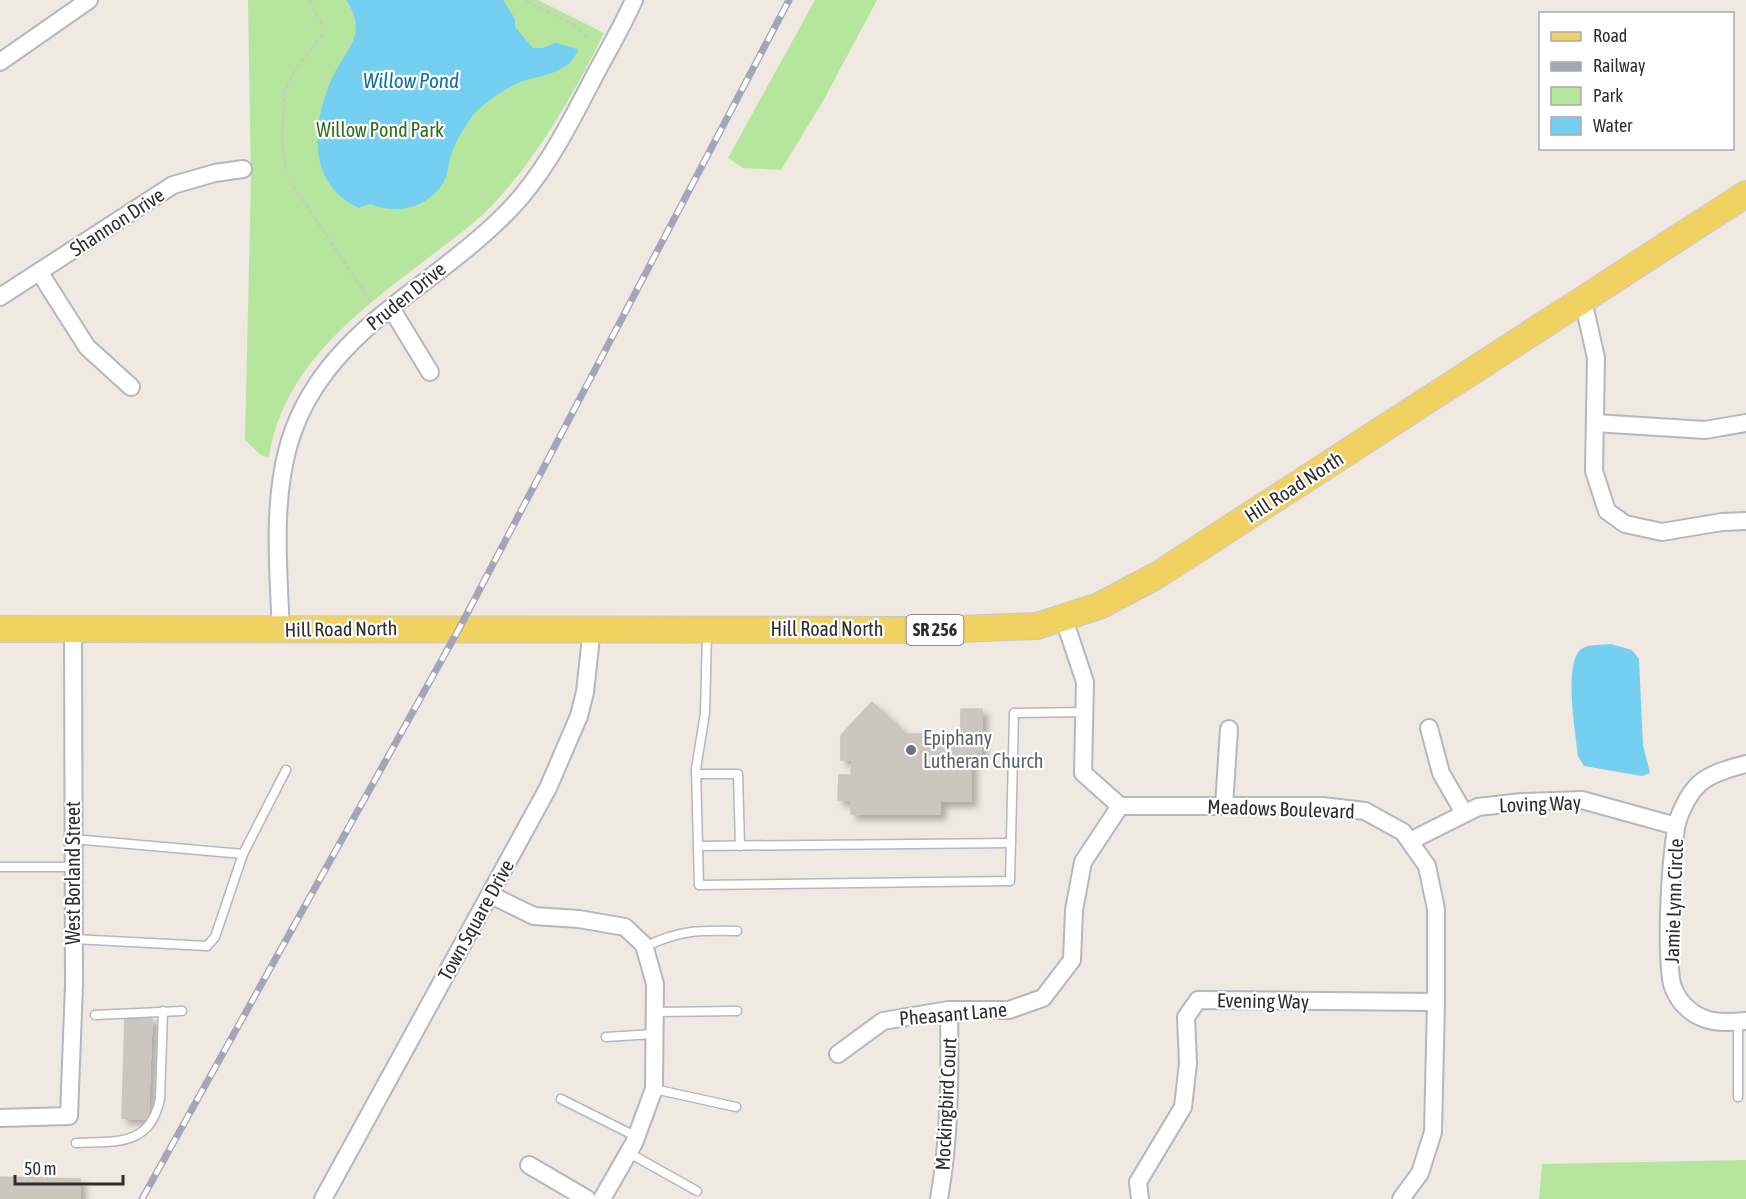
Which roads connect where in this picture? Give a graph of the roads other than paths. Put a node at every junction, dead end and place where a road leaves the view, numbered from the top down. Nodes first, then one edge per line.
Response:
1 (89, 0) edge
2 (634, 0) edge
3 (0, 62) edge
4 (243, 170) dead end
5 (1746, 194) edge
6 (40, 273) junction
7 (0, 297) edge
8 (1583, 300) junction
9 (386, 312) junction
10 (430, 372) dead end
11 (131, 387) dead end
12 (1595, 423) junction
13 (1746, 423) edge
14 (1746, 521) edge
15 (1064, 619) junction
16 (592, 628) junction
17 (707, 628) junction
18 (0, 629) edge
19 (73, 629) junction
20 (281, 630) junction
21 (1086, 712) junction
22 (1429, 728) dead end
23 (1229, 729) dead end
24 (1746, 764) edge
25 (286, 770) dead end
26 (696, 774) junction
27 (1120, 806) junction
28 (1224, 806) junction
29 (1464, 813) junction
30 (1676, 826) junction
31 (73, 839) junction
32 (1410, 841) junction
33 (1011, 843) junction
34 (698, 846) junction
35 (740, 846) junction
36 (243, 854) junction
37 (0, 867) edge
38 (73, 867) junction
39 (491, 895) junction
40 (737, 931) dead end
41 (74, 939) junction
42 (645, 947) junction
43 (1436, 1002) junction
44 (949, 1010) junction
45 (163, 1011) junction
46 (182, 1011) dead end
47 (737, 1011) dead end
48 (655, 1012) junction
49 (95, 1014) dead end
50 (1742, 1021) edge
51 (654, 1034) junction
52 (606, 1037) dead end
53 (838, 1054) dead end
54 (654, 1089) junction
55 (1738, 1097) dead end
56 (561, 1099) dead end
57 (736, 1107) dead end
58 (0, 1118) edge
59 (637, 1137) junction
60 (76, 1143) dead end
61 (629, 1152) junction
62 (529, 1165) dead end
63 (697, 1191) dead end
64 (322, 1199) edge
65 (587, 1199) edge
66 (602, 1199) edge
67 (939, 1199) edge
68 (1140, 1199) edge
69 (1401, 1199) edge

1 - 3 street
2 - 9 street, Pruden Drive
4 - 6 street, Shannon Drive
5 - 8 main road, Hill Road North / SR 256
6 - 7 street, Shannon Drive
6 - 11 street
8 - 12 street
8 - 15 main road, Hill Road North / SR 256
9 - 10 street
9 - 20 street, Pruden Drive
12 - 13 street
12 - 14 street
15 - 17 main road, Hill Road North / SR 256
15 - 21 street
16 - 17 main road, Hill Road North / SR 256
16 - 20 main road, Hill Road North / SR 256
16 - 39 street, Town Square Drive
17 - 26 lane
18 - 19 main road, Hill Road North / SR 256
19 - 20 main road, Hill Road North / SR 256
19 - 31 street, West Borland Street
21 - 27 street
21 - 33 lane
22 - 29 street
23 - 28 street
24 - 30 street, Jamie Lynn Circle
25 - 36 lane
26 - 34 lane
26 - 35 lane
27 - 28 street, Meadows Boulevard
27 - 44 street, Pheasant Lane
28 - 32 street, Meadows Boulevard
29 - 30 street, Loving Way
29 - 32 street, Loving Way
30 - 50 street, Jamie Lynn Circle
31 - 36 lane
31 - 38 street, West Borland Street
32 - 43 street, Meadows Boulevard
33 - 34 lane
33 - 35 lane
34 - 35 lane
36 - 41 lane
37 - 38 lane
38 - 41 street, West Borland Street
39 - 42 street
39 - 64 street, Town Square Drive
40 - 42 lane
41 - 58 street, West Borland Street
42 - 48 street
43 - 68 street, Evening Way
43 - 69 street, Meadows Boulevard
44 - 53 street, Pheasant Lane
44 - 67 street, Mockingbird Court
45 - 46 lane
45 - 49 lane
45 - 60 lane
47 - 48 lane
48 - 51 street
50 - 55 lane
51 - 52 lane
51 - 54 street
54 - 57 lane
54 - 59 street
56 - 59 lane
59 - 61 street
61 - 63 lane
61 - 66 street
62 - 65 street

